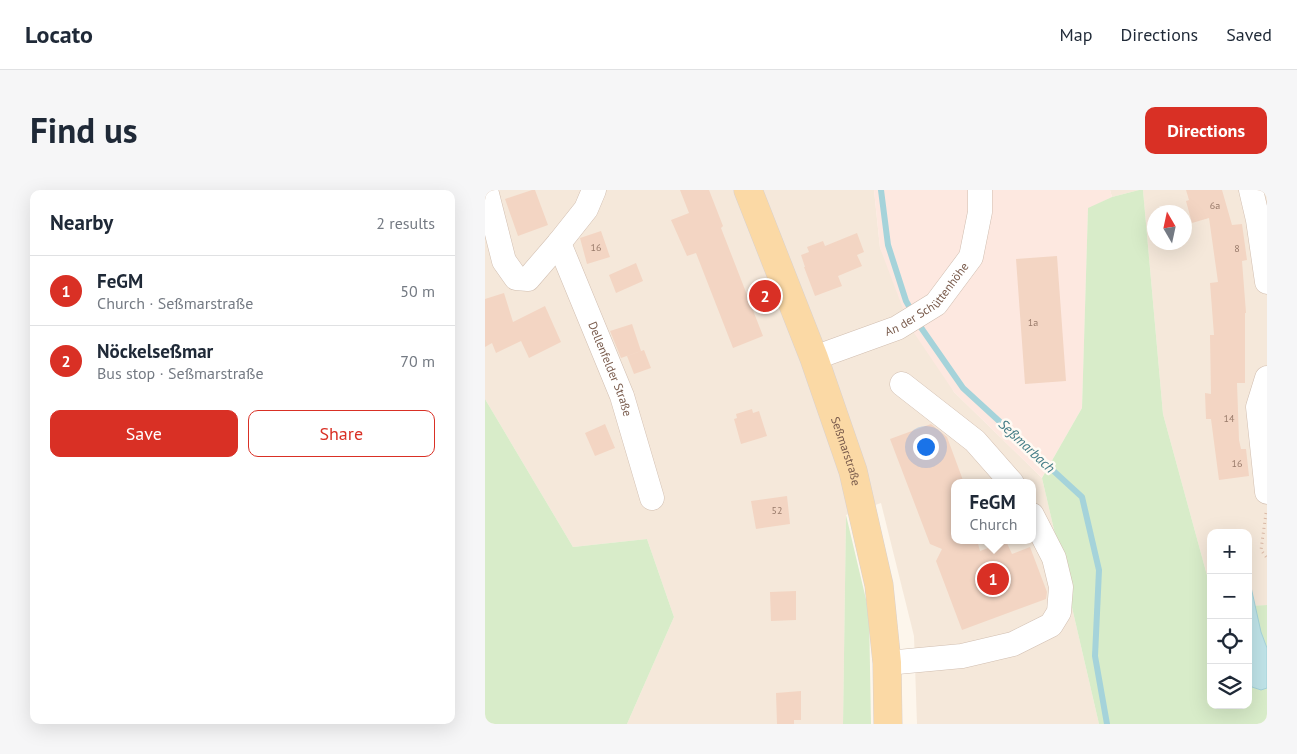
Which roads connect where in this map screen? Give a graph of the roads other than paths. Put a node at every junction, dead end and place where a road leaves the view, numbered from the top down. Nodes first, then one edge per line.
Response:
1 (486, 190) edge
2 (593, 190) edge
3 (748, 190) edge
4 (980, 190) edge
5 (1251, 190) edge
6 (559, 243) junction
7 (1267, 282) edge
8 (814, 358) junction
9 (1267, 378) edge
10 (902, 384) dead end
11 (1009, 479) edge
12 (1267, 492) edge
13 (652, 498) dead end
14 (1036, 523) edge
15 (887, 663) junction
16 (888, 724) edge

1 - 6 street
2 - 6 street
3 - 8 main road, Seßmarstraße
4 - 8 street, An der Schüttenhöhe
5 - 7 street
6 - 13 street, Dellenfelder Straße
8 - 15 main road, Seßmarstraße
9 - 12 street
10 - 11 street
14 - 15 street
15 - 16 main road, Seßmarstraße

